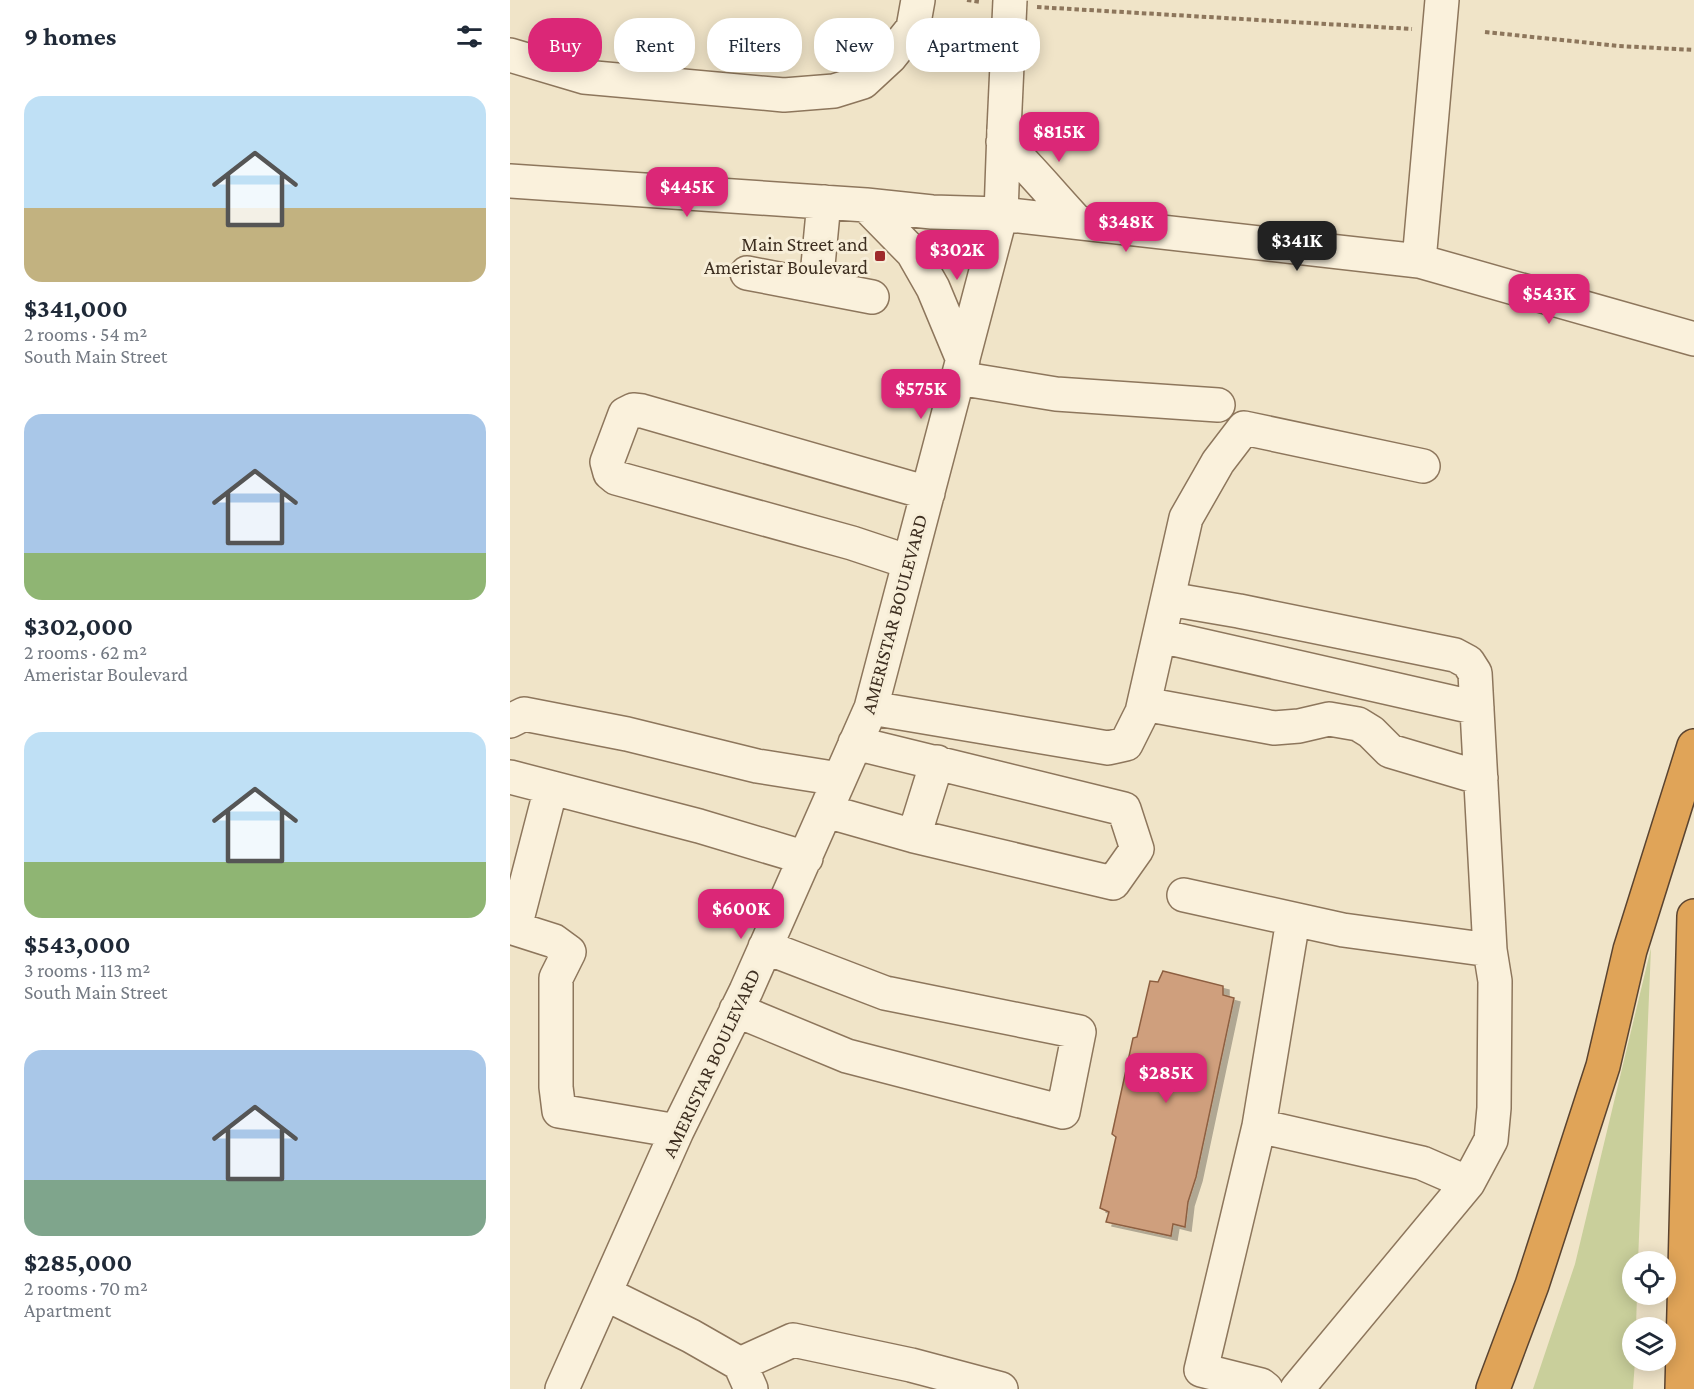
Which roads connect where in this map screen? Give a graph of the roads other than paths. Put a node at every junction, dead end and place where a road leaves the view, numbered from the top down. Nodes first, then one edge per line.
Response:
1 (918, 0) edge
2 (1442, 0) edge
3 (1010, 3) edge
4 (510, 55) edge
5 (1003, 136) junction
6 (510, 181) edge
7 (824, 202) junction
8 (867, 205) junction
9 (1001, 214) junction
10 (1077, 222) junction
11 (1419, 261) junction
12 (747, 273) dead end
13 (816, 286) junction
14 (872, 297) dead end
15 (1694, 339) edge
16 (960, 369) junction
17 (1218, 405) dead end
18 (1423, 466) dead end
19 (928, 493) junction
20 (909, 562) junction
21 (1169, 599) junction
22 (1160, 636) junction
23 (1144, 704) junction
24 (871, 708) junction
25 (1478, 708) junction
26 (510, 722) edge
27 (855, 742) junction
28 (1694, 746) edge
29 (937, 762) junction
30 (510, 777) edge
31 (1481, 778) junction
32 (839, 779) junction
33 (551, 788) junction
34 (826, 811) junction
35 (914, 836) junction
36 (806, 858) junction
37 (1185, 895) dead end
38 (1694, 916) edge
39 (1293, 920) junction
40 (512, 927) edge
41 (765, 947) junction
42 (1490, 950) junction
43 (736, 1010) junction
44 (1259, 1126) junction
45 (678, 1131) junction
46 (1468, 1184) junction
47 (606, 1294) junction
48 (746, 1377) edge
49 (562, 1389) edge
50 (1001, 1389) edge
51 (1266, 1389) edge
52 (1297, 1389) edge
53 (1493, 1389) edge
54 (1682, 1389) edge

1 - 4 street
2 - 11 street
3 - 5 street, AMERISTAR BOULEVARD, bridge
5 - 9 street, AMERISTAR BOULEVARD
5 - 10 street
6 - 7 street
7 - 8 street
7 - 13 street
8 - 9 street
8 - 16 street
9 - 10 street
9 - 16 street, AMERISTAR BOULEVARD
10 - 11 street
11 - 15 street
12 - 13 street
13 - 14 street
16 - 17 street
16 - 19 street, AMERISTAR BOULEVARD
18 - 21 street
19 - 20 street, AMERISTAR BOULEVARD
19 - 20 street
20 - 24 street, AMERISTAR BOULEVARD
21 - 22 street
21 - 25 street
22 - 23 street
22 - 25 street
23 - 24 street
23 - 31 street
24 - 27 street, AMERISTAR BOULEVARD
25 - 31 street
26 - 32 street
27 - 29 street
27 - 32 street, AMERISTAR BOULEVARD
28 - 53 highway
29 - 35 street
29 - 35 street
30 - 33 street
31 - 42 street
32 - 34 street, AMERISTAR BOULEVARD
33 - 36 street
33 - 40 street
34 - 35 street
34 - 36 street, AMERISTAR BOULEVARD
36 - 41 street, AMERISTAR BOULEVARD
37 - 39 street
38 - 54 highway
39 - 42 street
39 - 44 street
40 - 45 street
41 - 43 street, AMERISTAR BOULEVARD
41 - 43 street
42 - 46 street
43 - 45 street, AMERISTAR BOULEVARD
44 - 46 street
44 - 51 street
45 - 47 street, AMERISTAR BOULEVARD
46 - 52 street
47 - 48 street
47 - 49 street, AMERISTAR BOULEVARD
48 - 50 street

